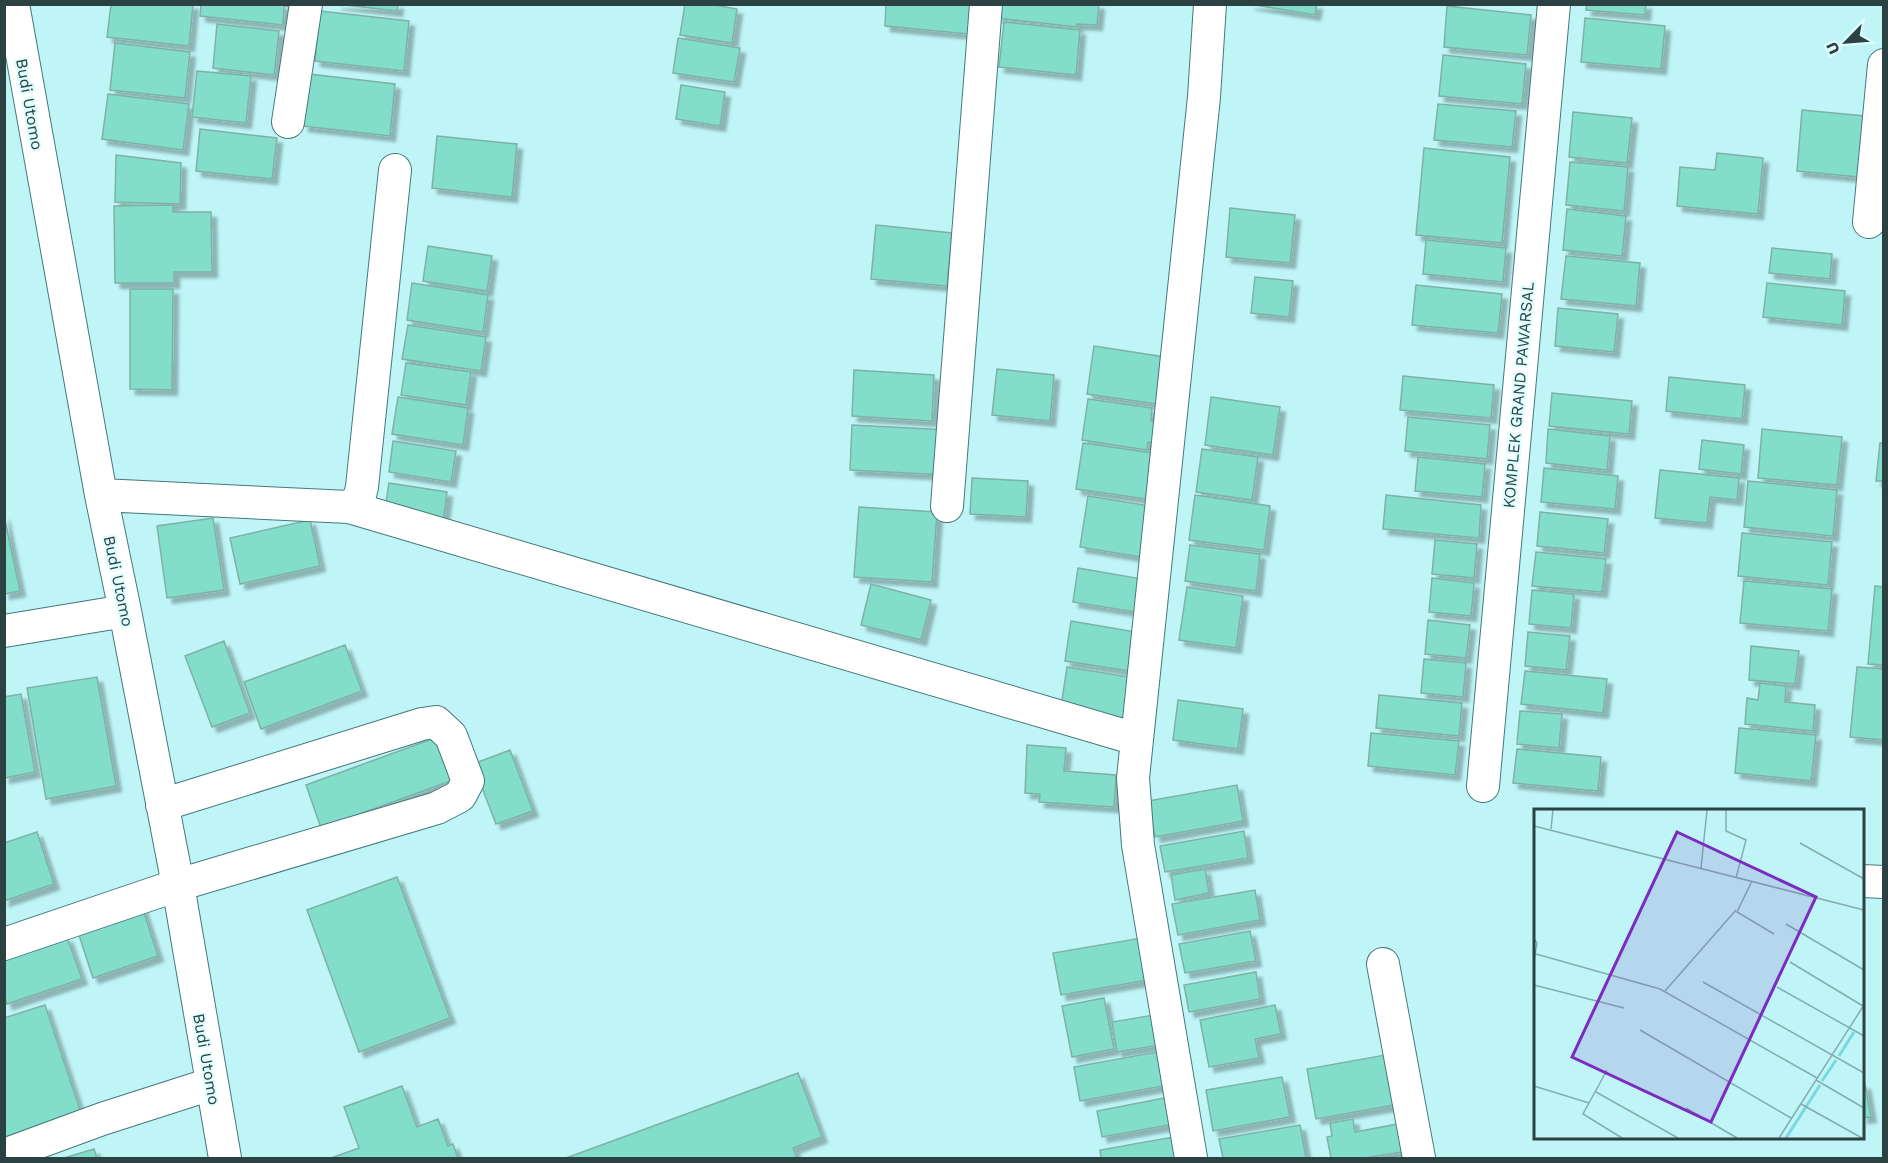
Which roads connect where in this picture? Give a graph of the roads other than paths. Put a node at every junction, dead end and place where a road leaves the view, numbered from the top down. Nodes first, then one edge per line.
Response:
1 (13, 4) edge
2 (306, 4) edge
3 (986, 4) edge
4 (1210, 4) edge
5 (1554, 4) edge
6 (1884, 65) edge
7 (288, 122) dead end
8 (395, 170) dead end
9 (1869, 222) dead end
10 (101, 495) junction
11 (946, 506) dead end
12 (349, 507) junction
13 (125, 610) junction
14 (4, 631) edge
15 (1136, 739) junction
16 (1483, 786) dead end
17 (162, 805) junction
18 (1864, 881) edge
19 (1884, 882) edge
20 (177, 885) junction
21 (4, 944) edge
22 (1383, 964) dead end
23 (211, 1084) junction
24 (4, 1155) edge
25 (225, 1158) edge
26 (1191, 1158) edge
27 (1419, 1158) edge

1 - 10 street, Budi Utomo
2 - 7 street
3 - 11 street
4 - 15 street
5 - 16 street, KOMPLEK GRAND PAWARSAL
6 - 9 street
8 - 12 street
10 - 12 street
10 - 13 street, Budi Utomo
12 - 15 street
13 - 14 street
13 - 17 street, Budi Utomo
15 - 26 street
17 - 20 street, Budi Utomo
17 - 20 street
18 - 19 street
20 - 21 street
20 - 23 street, Budi Utomo
22 - 27 street
23 - 24 street
23 - 25 street, Budi Utomo

